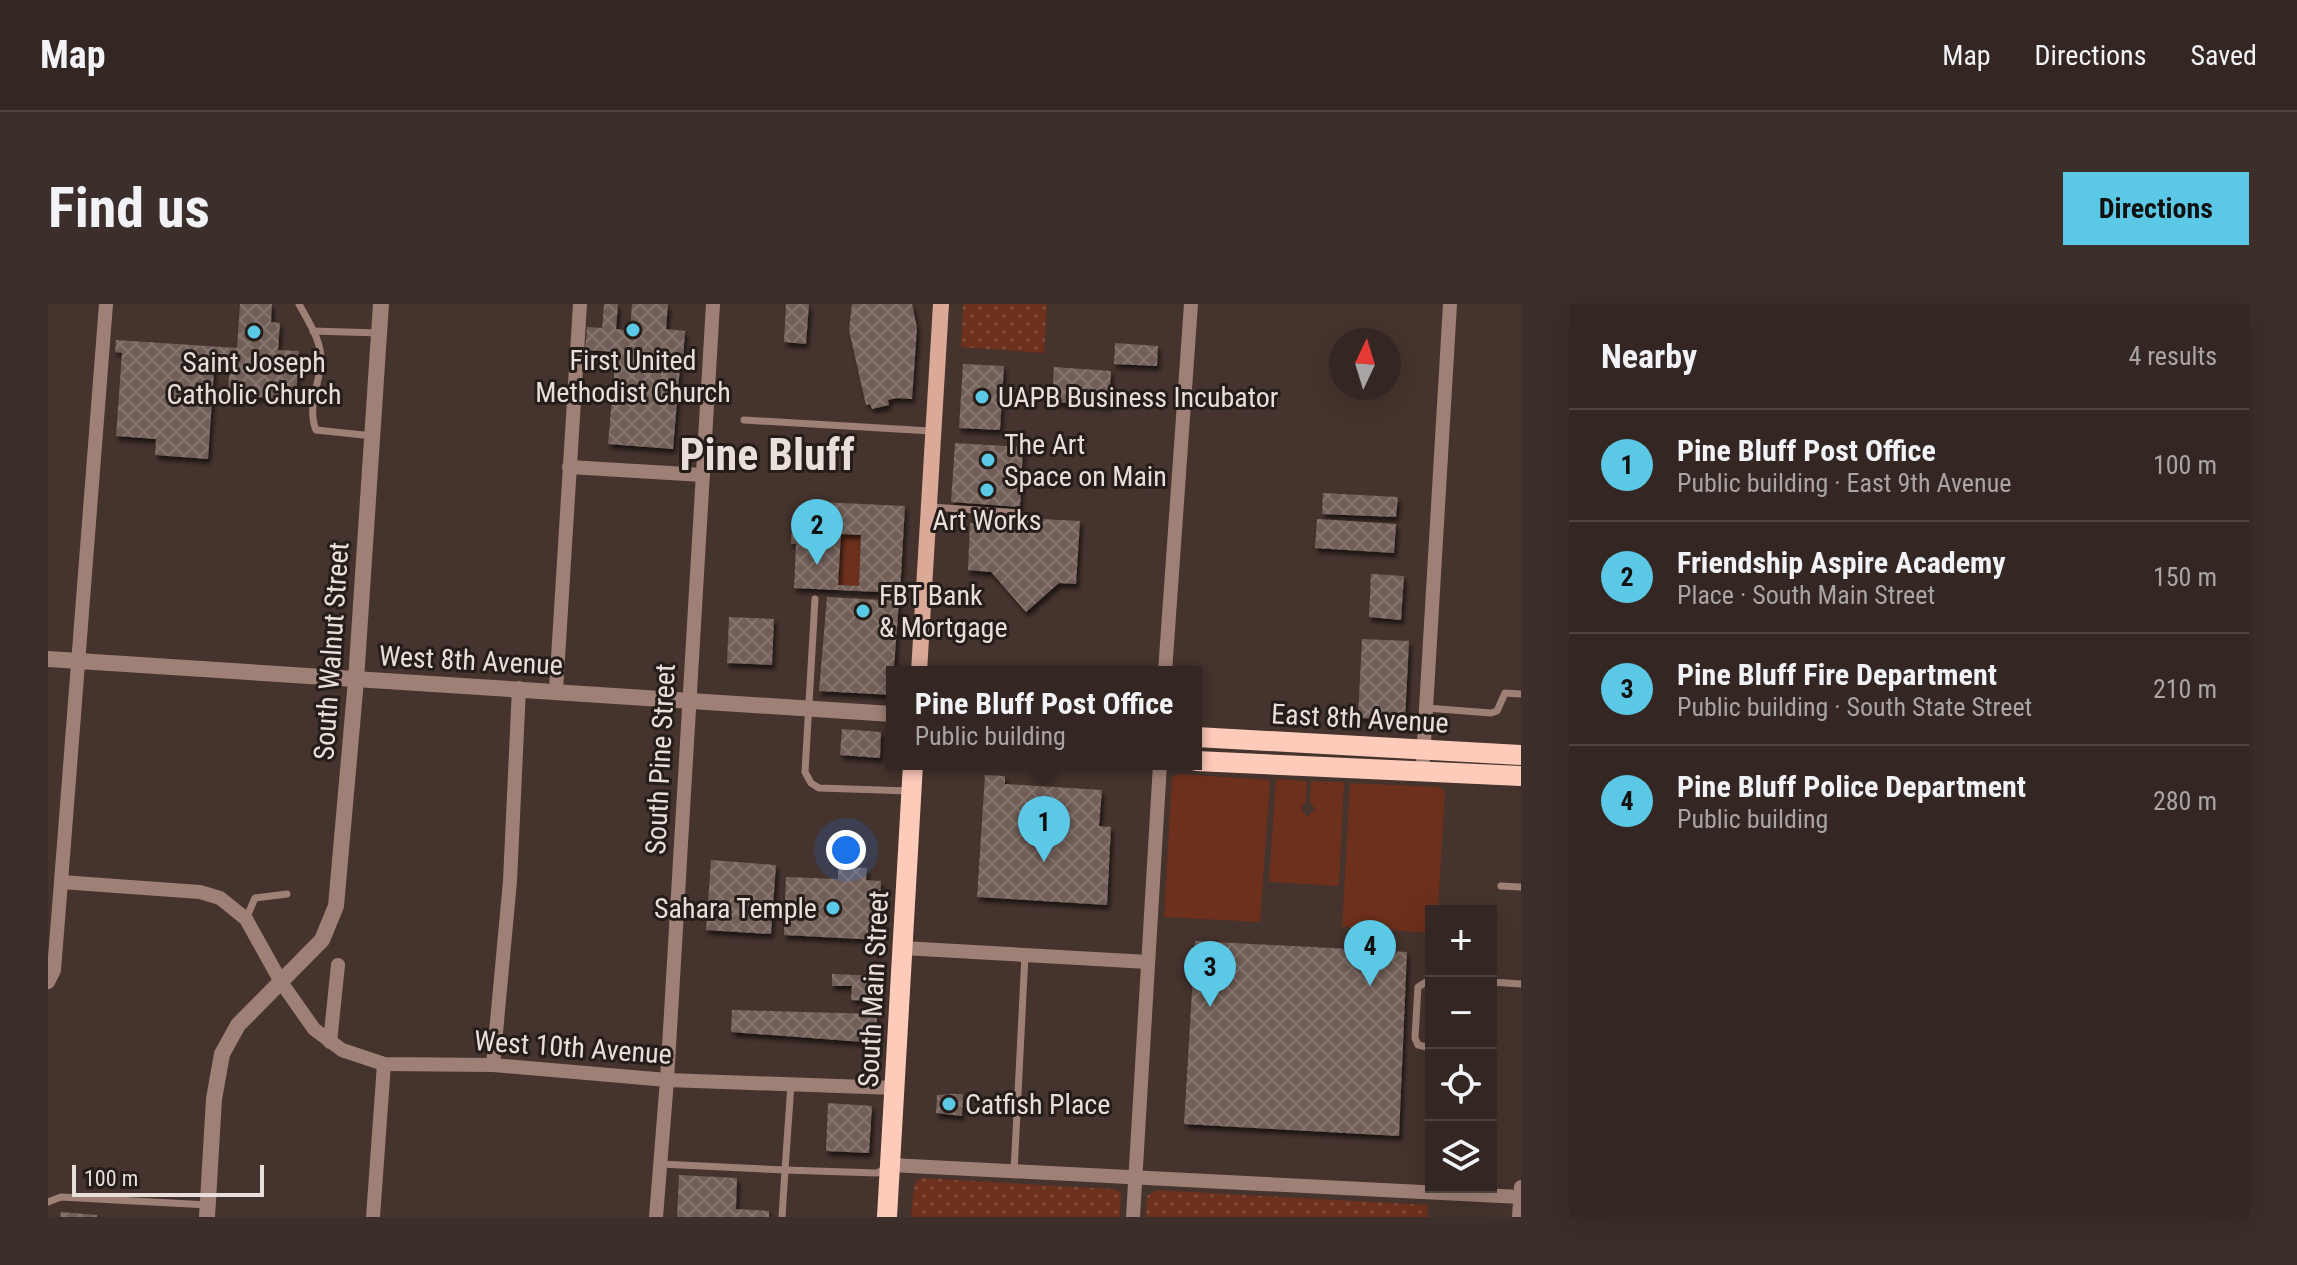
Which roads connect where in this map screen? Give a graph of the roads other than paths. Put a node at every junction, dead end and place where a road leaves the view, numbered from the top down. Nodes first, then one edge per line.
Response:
1 (106, 304) edge
2 (299, 304) edge
3 (381, 304) edge
4 (580, 304) edge
5 (713, 304) edge
6 (941, 304) edge
7 (1191, 304) edge
8 (1450, 304) edge
9 (313, 331) junction
10 (379, 333) junction
11 (744, 420) dead end
12 (934, 431) junction
13 (373, 436) junction
14 (569, 467) junction
15 (703, 475) junction
16 (929, 507) junction
17 (1020, 513) dead end
18 (815, 599) dead end
19 (48, 659) edge
20 (80, 661) junction
21 (919, 666) edge
22 (1165, 666) edge
23 (356, 680) junction
24 (519, 688) junction
25 (556, 690) junction
26 (1521, 694) edge
27 (689, 699) junction
28 (810, 707) junction
29 (1426, 708) junction
30 (886, 713) edge
31 (1202, 737) edge
32 (1423, 749) junction
33 (1521, 755) edge
34 (1202, 761) edge
35 (913, 770) edge
36 (1160, 770) edge
37 (1422, 772) junction
38 (1521, 776) edge
39 (912, 791) junction
40 (61, 882) junction
41 (1501, 886) dead end
42 (1521, 887) edge
43 (287, 894) dead end
44 (246, 919) junction
45 (903, 948) junction
46 (1025, 955) junction
47 (1148, 962) junction
48 (338, 965) dead end
49 (48, 982) edge
50 (281, 982) junction
51 (1497, 982) edge
52 (1425, 983) edge
53 (1521, 984) edge
54 (330, 1042) junction
55 (1425, 1047) edge
56 (384, 1064) junction
57 (493, 1065) junction
58 (667, 1080) junction
59 (791, 1084) junction
60 (895, 1088) junction
61 (660, 1164) junction
62 (891, 1165) junction
63 (785, 1170) junction
64 (1014, 1172) junction
65 (1136, 1177) junction
66 (1521, 1187) edge
67 (1521, 1197) edge
68 (48, 1202) edge
69 (207, 1211) edge
70 (373, 1217) edge
71 (656, 1217) edge
72 (782, 1217) edge
73 (887, 1217) edge
74 (1133, 1217) edge
75 (1519, 1217) edge

1 - 20 street
2 - 9 lane
3 - 10 street, South Walnut Street
4 - 14 street
5 - 15 street, South Pine Street
6 - 12 main road
7 - 22 street
8 - 29 street
9 - 10 lane
9 - 13 lane
10 - 13 street, South Walnut Street
11 - 12 lane
12 - 16 main road
13 - 23 street, South Walnut Street
14 - 15 street
14 - 25 street
15 - 27 street, South Pine Street
16 - 17 lane
16 - 21 main road
18 - 28 lane
19 - 20 street, West 8th Avenue
20 - 23 street, West 8th Avenue
20 - 40 street
23 - 24 street, West 8th Avenue
23 - 50 street, South Walnut Street
24 - 25 street, West 8th Avenue
24 - 57 street
25 - 27 street, West 8th Avenue
26 - 29 lane
27 - 28 street, West 8th Avenue
27 - 58 street, South Pine Street
28 - 30 street, West 8th Avenue
28 - 39 lane
29 - 32 street
31 - 32 main road, East 8th Avenue
32 - 33 main road, East 8th Avenue
32 - 37 street
34 - 37 main road, East 8th Avenue
35 - 39 main road, South Main Street
36 - 47 street
37 - 38 main road, East 8th Avenue
39 - 45 main road, South Main Street
40 - 44 street
40 - 49 street
41 - 42 lane
43 - 44 lane
44 - 50 street, West 10th Avenue
45 - 46 street
45 - 60 main road, South Main Street
46 - 47 street
46 - 64 lane
47 - 65 street
48 - 54 street
50 - 54 street, West 10th Avenue
50 - 69 street, South Walnut Street
51 - 53 lane
52 - 55 lane
54 - 56 street, West 10th Avenue
56 - 57 street, West 10th Avenue
56 - 70 street
57 - 58 street, West 10th Avenue
58 - 59 street, West 10th Avenue
58 - 61 street, South Pine Street
59 - 60 street, West 10th Avenue
59 - 63 lane
60 - 62 main road, South Main Street
61 - 63 lane
61 - 71 street, South Pine Street
62 - 63 lane
62 - 64 street
62 - 73 main road, South Main Street
63 - 72 lane
64 - 65 street
65 - 67 street
65 - 74 street
66 - 67 street
67 - 75 street
68 - 69 lane

